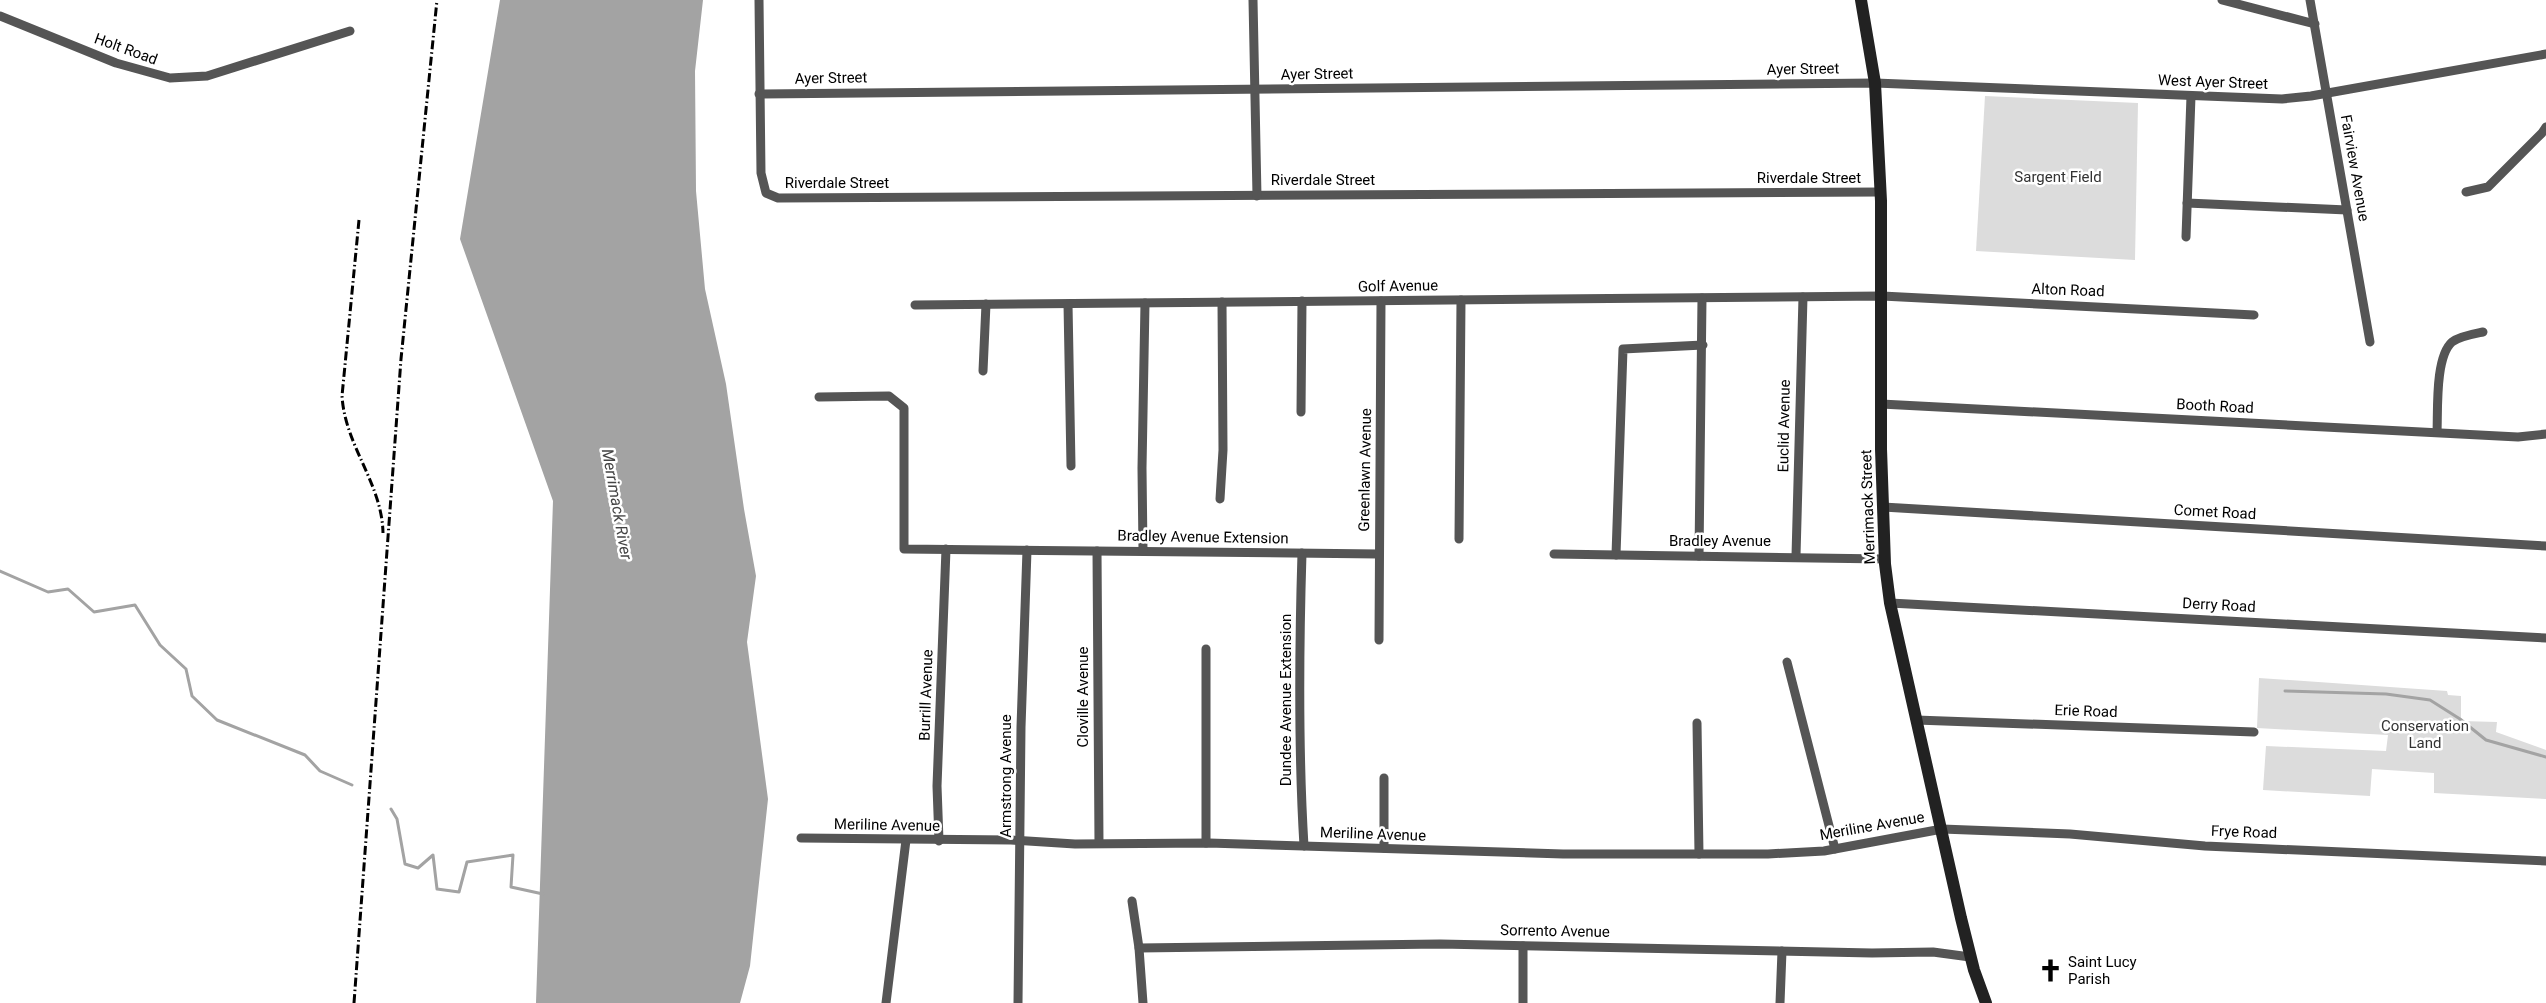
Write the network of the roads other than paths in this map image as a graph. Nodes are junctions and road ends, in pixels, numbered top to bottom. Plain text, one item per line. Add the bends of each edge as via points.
1 (759, 0) edge
2 (1253, 0) edge
3 (1861, 0) edge
4 (2222, 0) edge
5 (2310, 0) edge
6 (0, 16) edge
7 (2315, 24) junction
8 (350, 31) dead end
9 (2545, 57) edge
10 (1875, 83) junction
11 (1255, 89) junction
12 (2327, 93) junction
13 (759, 94) junction
14 (2190, 96) junction
15 (2546, 127) edge
16 (1881, 192) junction
17 (2466, 192) dead end
18 (1257, 196) junction
19 (2187, 203) junction
20 (2347, 210) junction
21 (2186, 237) dead end
22 (1881, 296) junction
23 (1803, 297) junction
24 (1702, 298) junction
25 (1461, 300) junction
26 (1382, 301) junction
27 (1222, 302) junction
28 (1302, 302) junction
29 (1068, 303) junction
30 (1145, 303) junction
31 (986, 304) junction
32 (915, 305) dead end
33 (2254, 315) dead end
34 (2483, 332) dead end
35 (2370, 342) dead end
36 (1703, 345) junction
37 (983, 370) dead end
38 (819, 397) dead end
39 (1881, 404) junction
40 (1301, 412) dead end
41 (2437, 432) junction
42 (2546, 434) edge
43 (1071, 466) dead end
44 (1221, 499) dead end
45 (1883, 507) junction
46 (1460, 539) dead end
47 (2546, 546) edge
48 (946, 549) junction
49 (1027, 550) junction
50 (1097, 551) junction
51 (1143, 551) junction
52 (1302, 553) junction
53 (1379, 554) junction
54 (1554, 554) dead end
55 (1616, 555) junction
56 (1699, 556) junction
57 (1796, 556) junction
58 (1885, 559) junction
59 (1890, 603) junction
60 (2546, 638) edge
61 (1379, 640) dead end
62 (1206, 649) dead end
63 (1787, 662) dead end
64 (1916, 720) junction
65 (1697, 723) dead end
66 (2254, 732) dead end
67 (1384, 778) dead end
68 (1942, 829) junction
69 (801, 838) dead end
70 (906, 840) junction
71 (939, 841) junction
72 (1021, 841) junction
73 (1098, 843) junction
74 (1206, 843) junction
75 (1304, 846) junction
76 (1384, 848) junction
77 (1834, 849) junction
78 (1699, 854) junction
79 (2546, 861) edge
80 (1132, 901) dead end
81 (1522, 946) junction
82 (1139, 948) junction
83 (1782, 951) junction
84 (1970, 957) junction
85 (886, 1003) edge
86 (1018, 1003) edge
87 (1143, 1003) edge
88 (1523, 1003) edge
89 (1780, 1003) edge
90 (1986, 1003) edge

1 - 13 street
2 - 11 street
3 - 10 main road, Merrimack Street
4 - 7 street
5 - 7 street, Fairview Avenue
6 - 8 street, Holt Road via 116,63 170,78 207,76
7 - 12 street, Fairview Avenue
9 - 12 street, West Ayer Street
10 - 11 street, Ayer Street
10 - 14 street, West Ayer Street
10 - 16 main road, Merrimack Street
11 - 13 street, Ayer Street
11 - 18 street
12 - 14 street, West Ayer Street via 2282,99
12 - 20 street, Fairview Avenue
13 - 18 street, Riverdale Street via 761,173 766,193 778,198
14 - 19 street
15 - 17 street via 2488,187
16 - 18 street, Riverdale Street
16 - 22 main road, Merrimack Street
19 - 20 street
19 - 21 street
20 - 35 street, Fairview Avenue
22 - 23 street, Golf Avenue
22 - 33 street, Alton Road
22 - 39 main road, Merrimack Street
23 - 24 street, Golf Avenue
23 - 57 street, Euclid Avenue
24 - 25 street, Golf Avenue
24 - 36 street
25 - 26 street, Golf Avenue
25 - 46 street
26 - 28 street, Golf Avenue
26 - 53 street, Greenlawn Avenue
27 - 28 street, Golf Avenue
27 - 30 street, Golf Avenue
27 - 44 street
28 - 40 street
29 - 30 street, Golf Avenue
29 - 31 street, Golf Avenue
29 - 43 street
30 - 51 street
31 - 32 street, Golf Avenue
31 - 37 street
34 - 41 street via 2456,339 2443,357
36 - 55 street via 1623,349
36 - 56 street
38 - 48 street via 889,396 899,402 905,415 904,549
39 - 41 street, Booth Road
39 - 45 main road, Merrimack Street
41 - 42 street, Booth Road via 2530,437
45 - 47 street, Comet Road
45 - 58 main road, Merrimack Street
48 - 49 street
48 - 71 street, Burrill Avenue via 937,786
49 - 50 street, Bradley Avenue Extension
49 - 72 street, Armstrong Avenue
50 - 51 street, Bradley Avenue Extension
50 - 73 street, Cloville Avenue
51 - 52 street, Bradley Avenue Extension
52 - 53 street, Bradley Avenue Extension
52 - 75 street, Dundee Avenue Extension via 1299,768
53 - 61 street, Greenlawn Avenue
54 - 55 street, Bradley Avenue
55 - 56 street, Bradley Avenue
56 - 57 street, Bradley Avenue
57 - 58 street, Bradley Avenue
58 - 59 main road, Merrimack Street
59 - 60 street, Derry Road
59 - 64 main road, Merrimack Street
62 - 74 street
63 - 77 street
64 - 66 street, Erie Road
64 - 68 main road, Merrimack Street
65 - 78 street
67 - 76 street
68 - 77 street, Meriline Avenue
68 - 79 street, Frye Road via 2070,834 2205,846
68 - 84 main road, Merrimack Street
69 - 70 street, Meriline Avenue
70 - 71 street, Meriline Avenue
70 - 85 street
71 - 72 street, Meriline Avenue
72 - 73 street, Meriline Avenue
72 - 86 street, Armstrong Avenue
73 - 74 street, Meriline Avenue
74 - 75 street, Meriline Avenue
75 - 76 street, Meriline Avenue
76 - 78 street, Meriline Avenue
77 - 78 street, Meriline Avenue
80 - 82 street
81 - 82 street, Sorrento Avenue
81 - 83 street, Sorrento Avenue
81 - 88 street
82 - 87 street
83 - 84 street, Sorrento Avenue via 1933,952
83 - 89 street
84 - 90 main road, Merrimack Street

